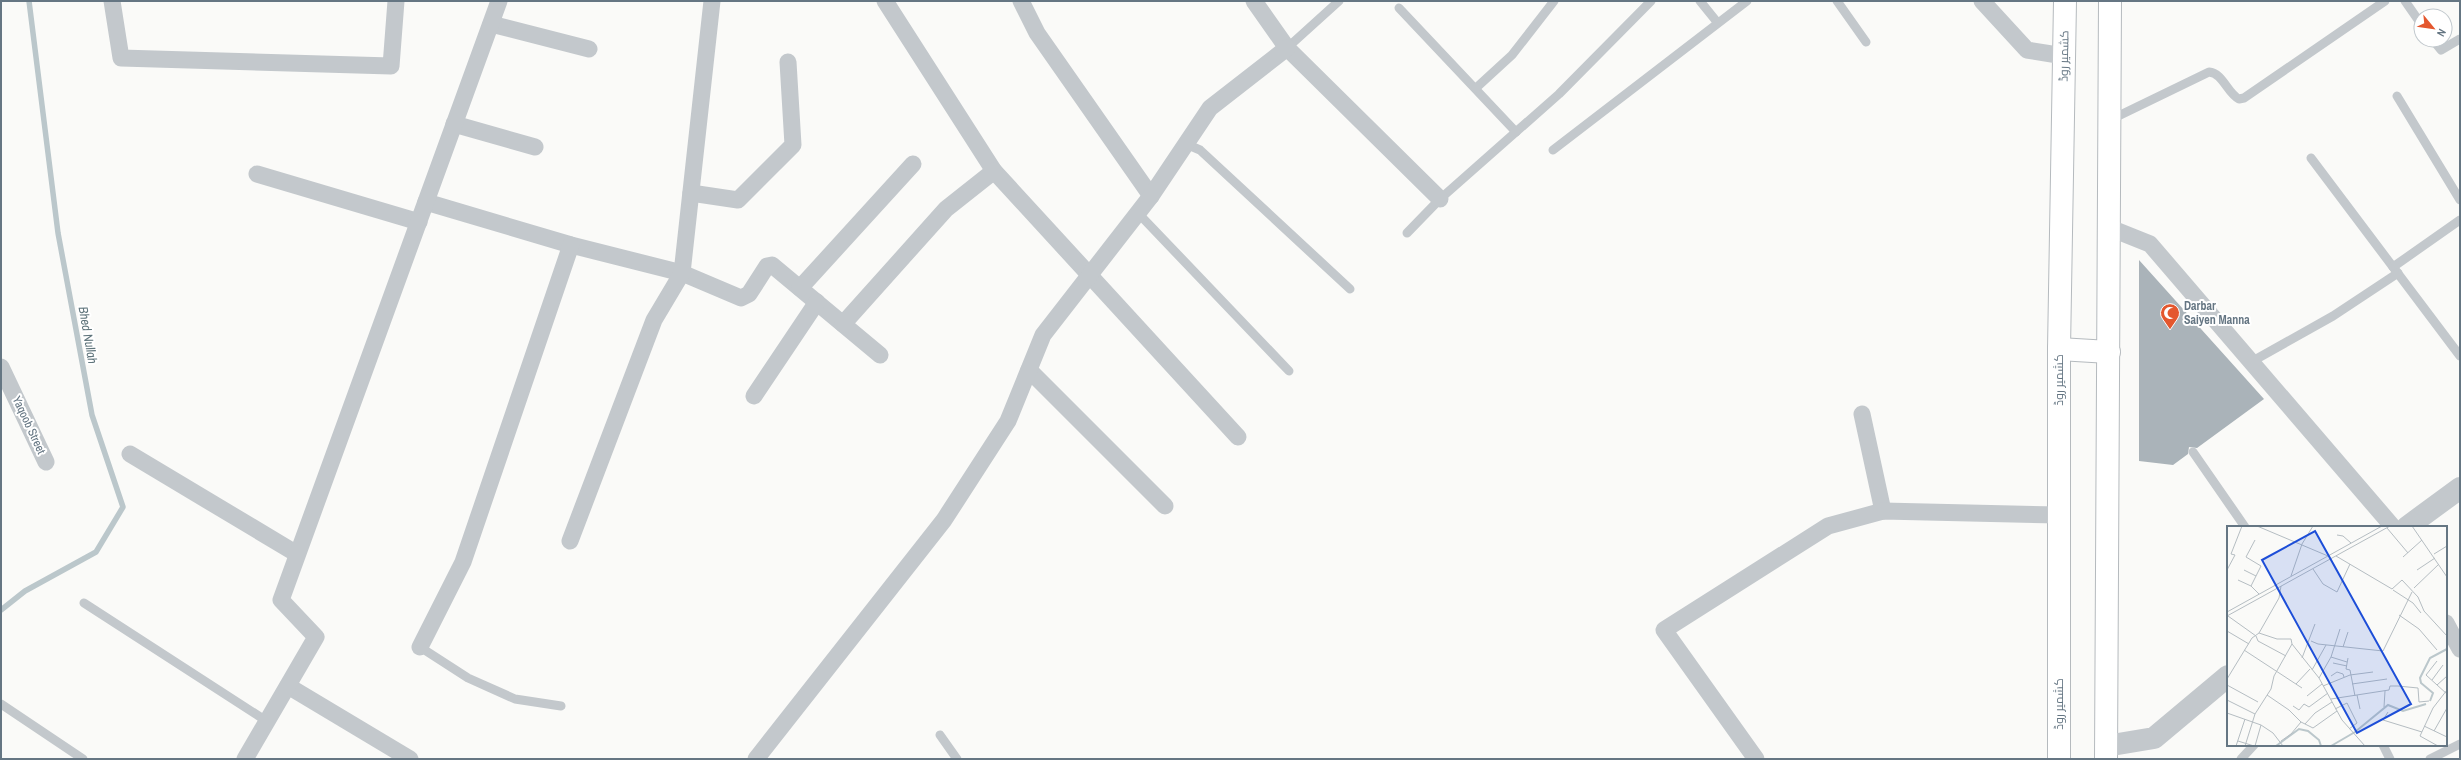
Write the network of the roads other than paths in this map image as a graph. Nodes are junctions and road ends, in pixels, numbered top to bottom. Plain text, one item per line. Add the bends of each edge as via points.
1 (112, 1) edge
2 (396, 1) edge
3 (499, 1) edge
4 (712, 1) edge
5 (885, 1) edge
6 (1021, 1) edge
7 (1254, 1) edge
8 (1340, 1) edge
9 (1554, 1) edge
10 (1651, 1) edge
11 (1700, 1) edge
12 (1747, 1) edge
13 (1837, 1) edge
14 (1982, 1) edge
15 (2065, 1) edge
16 (2110, 1) edge
17 (2385, 1) edge
18 (2405, 1) edge
19 (1399, 8) dead end
20 (2413, 12) edge
21 (1717, 22) junction
22 (491, 24) junction
23 (1866, 42) dead end
24 (1287, 48) junction
25 (589, 49) dead end
26 (2064, 56) junction
27 (788, 62) dead end
28 (1476, 88) junction
29 (2398, 96) dead end
30 (2110, 120) junction
31 (454, 124) junction
32 (1516, 132) junction
33 (1186, 144) junction
34 (535, 147) dead end
35 (1553, 150) dead end
36 (2311, 158) dead end
37 (913, 164) dead end
38 (994, 171) junction
39 (257, 174) dead end
40 (691, 193) junction
41 (1151, 196) junction
42 (1440, 199) junction
43 (2460, 200) edge
44 (426, 202) junction
45 (1138, 213) junction
46 (2460, 220) edge
47 (419, 222) junction
48 (2110, 228) junction
49 (1408, 233) dead end
50 (571, 245) junction
51 (2395, 270) junction
52 (682, 273) junction
53 (1090, 275) junction
54 (800, 288) junction
55 (1350, 289) dead end
56 (817, 302) junction
57 (843, 324) junction
58 (2059, 349) junction
59 (2109, 352) junction
60 (880, 355) dead end
61 (2460, 356) edge
62 (2251, 362) junction
63 (1, 367) edge
64 (1029, 370) junction
65 (1289, 371) dead end
66 (754, 396) dead end
67 (1862, 414) dead end
68 (1238, 437) dead end
69 (2192, 452) dead end
70 (130, 454) dead end
71 (46, 462) dead end
72 (2460, 488) edge
73 (1165, 506) dead end
74 (1883, 511) junction
75 (2059, 515) junction
76 (2244, 526) edge
77 (2392, 526) edge
78 (2408, 526) edge
79 (570, 542) dead end
80 (297, 554) junction
81 (84, 603) dead end
82 (2447, 624) edge
83 (420, 647) joint
84 (2460, 649) edge
85 (2227, 677) edge
86 (288, 686) junction
87 (1, 704) edge
88 (561, 706) dead end
89 (268, 722) junction
90 (940, 735) dead end
91 (2460, 744) edge
92 (2253, 746) edge
93 (2384, 746) edge
94 (2106, 752) edge
95 (82, 759) edge
96 (245, 759) edge
97 (410, 759) edge
98 (756, 759) edge
99 (957, 759) edge
100 (1756, 759) edge
101 (2059, 759) edge
102 (2241, 759) edge
103 (2390, 759) edge
104 (2430, 759) edge

1 - 2 street via 121,58 391,66
3 - 22 street
4 - 40 street
5 - 38 street
6 - 41 street via 1037,33
7 - 24 street
8 - 24 lane
9 - 28 lane via 1512,55
10 - 32 lane via 1559,94
11 - 21 lane
12 - 21 lane
13 - 23 lane
14 - 26 street via 2027,50
15 - 26 main road, کشمیر روڈ
16 - 30 main road
17 - 30 lane via 2244,98 2234,96 2218,76 2209,72
18 - 20 lane
19 - 28 lane
21 - 35 lane
22 - 25 street
22 - 31 street
24 - 33 street via 1210,108
24 - 42 street
26 - 58 main road, کشمیر روڈ
27 - 40 street via 793,145 738,200
28 - 32 lane
29 - 43 lane
30 - 48 main road
31 - 34 street
31 - 44 street
32 - 42 lane
33 - 41 street
33 - 55 lane via 1200,150
36 - 51 lane
37 - 54 street
38 - 53 street
38 - 57 street via 946,209
39 - 47 street
40 - 52 street
41 - 45 street
42 - 49 lane
44 - 47 street
44 - 50 street
45 - 53 street
45 - 65 lane
46 - 51 lane
47 - 80 street
48 - 59 main road
48 - 62 street via 2150,244
50 - 52 street
50 - 83 street via 463,562
51 - 61 lane
51 - 62 lane via 2333,316
52 - 54 street via 740,298 749,294 767,266 772,265
52 - 79 street via 654,320
53 - 64 street via 1043,335
53 - 68 street
54 - 56 street
56 - 57 street
56 - 66 street
57 - 60 street
58 - 59 main road
58 - 75 main road, کشمیر روڈ
59 - 94 main road
62 - 77 street
63 - 71 street, Yaqoob Street
64 - 73 street
64 - 98 street via 1008,421 944,520
67 - 74 street
69 - 76 lane
70 - 80 street
72 - 78 street
74 - 75 street
74 - 100 street via 1828,526 1664,630
75 - 101 main road, کشمیر روڈ
80 - 86 street via 281,600 316,637
81 - 89 lane
82 - 84 street
83 - 88 lane via 468,678 515,699
85 - 94 street via 2154,738
86 - 89 street
86 - 97 street
87 - 95 lane
89 - 96 street
90 - 99 lane
91 - 104 lane
92 - 102 lane
93 - 103 lane

